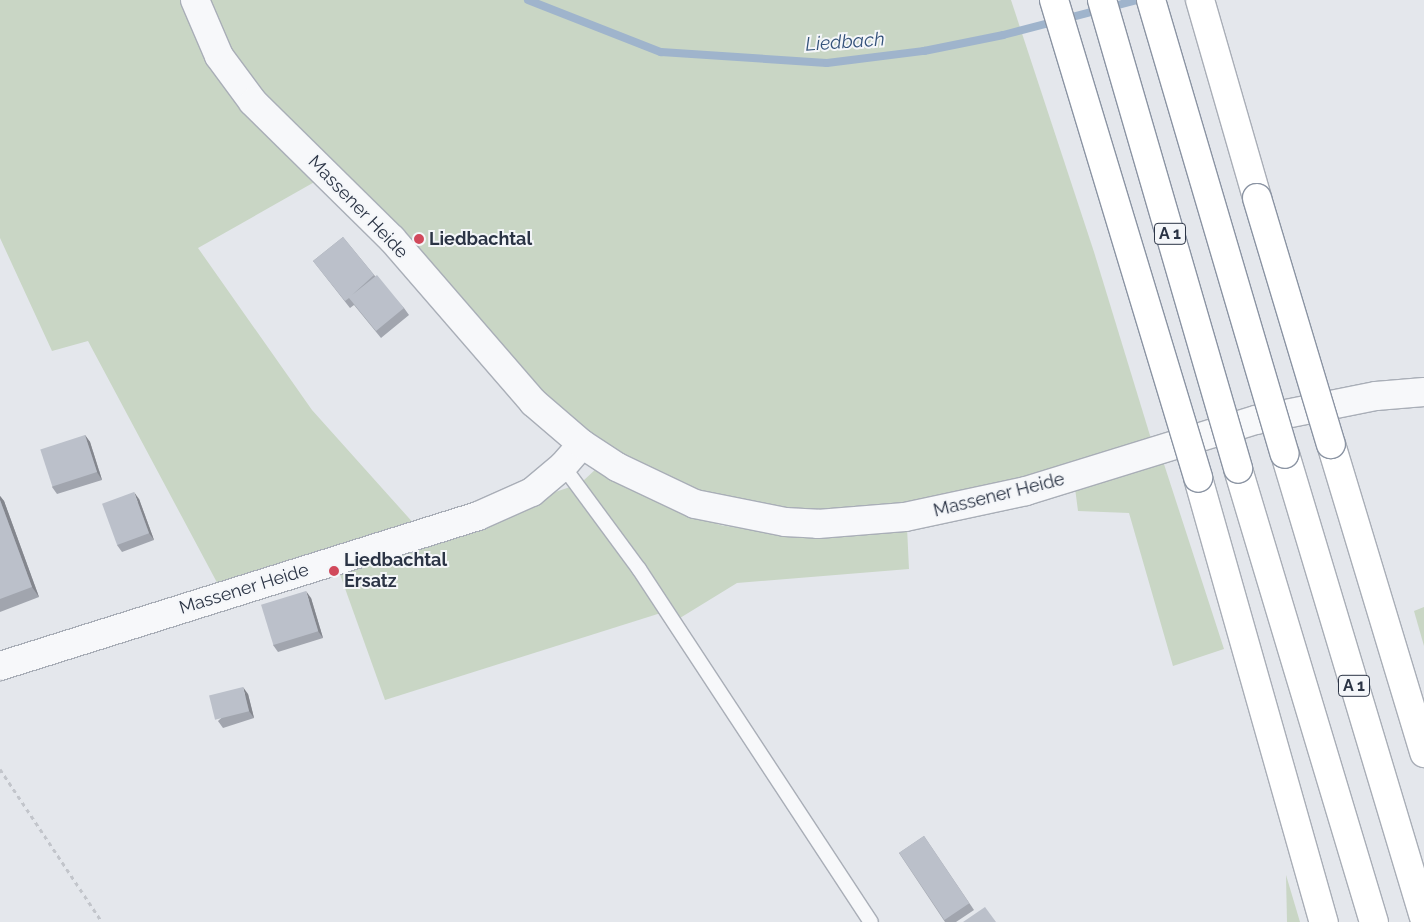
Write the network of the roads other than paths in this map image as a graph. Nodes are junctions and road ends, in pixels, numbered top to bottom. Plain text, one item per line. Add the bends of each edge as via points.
1 (195, 0) edge
2 (1054, 0) edge
3 (1102, 0) edge
4 (1151, 0) edge
5 (1200, 0) edge
6 (1424, 392) edge
7 (582, 444) junction
8 (563, 466) junction
9 (0, 666) edge
10 (1424, 753) edge
11 (1424, 917) edge
12 (871, 922) edge
13 (1324, 922) edge
14 (1374, 922) edge

1 - 7 street, Massener Heide via 219,56 253,102 392,239 533,402
2 - 13 highway, bridge via 1198,478
3 - 14 highway, A 1, bridge
4 - 11 highway, A 1, bridge
5 - 10 highway, bridge
6 - 7 street, Massener Heide via 1376,396 1256,420 966,506 905,517 818,524 762,520 695,504 641,481
7 - 8 street, Massener Heide
8 - 9 street, Massener Heide via 532,492 478,516
8 - 12 lane via 639,569

